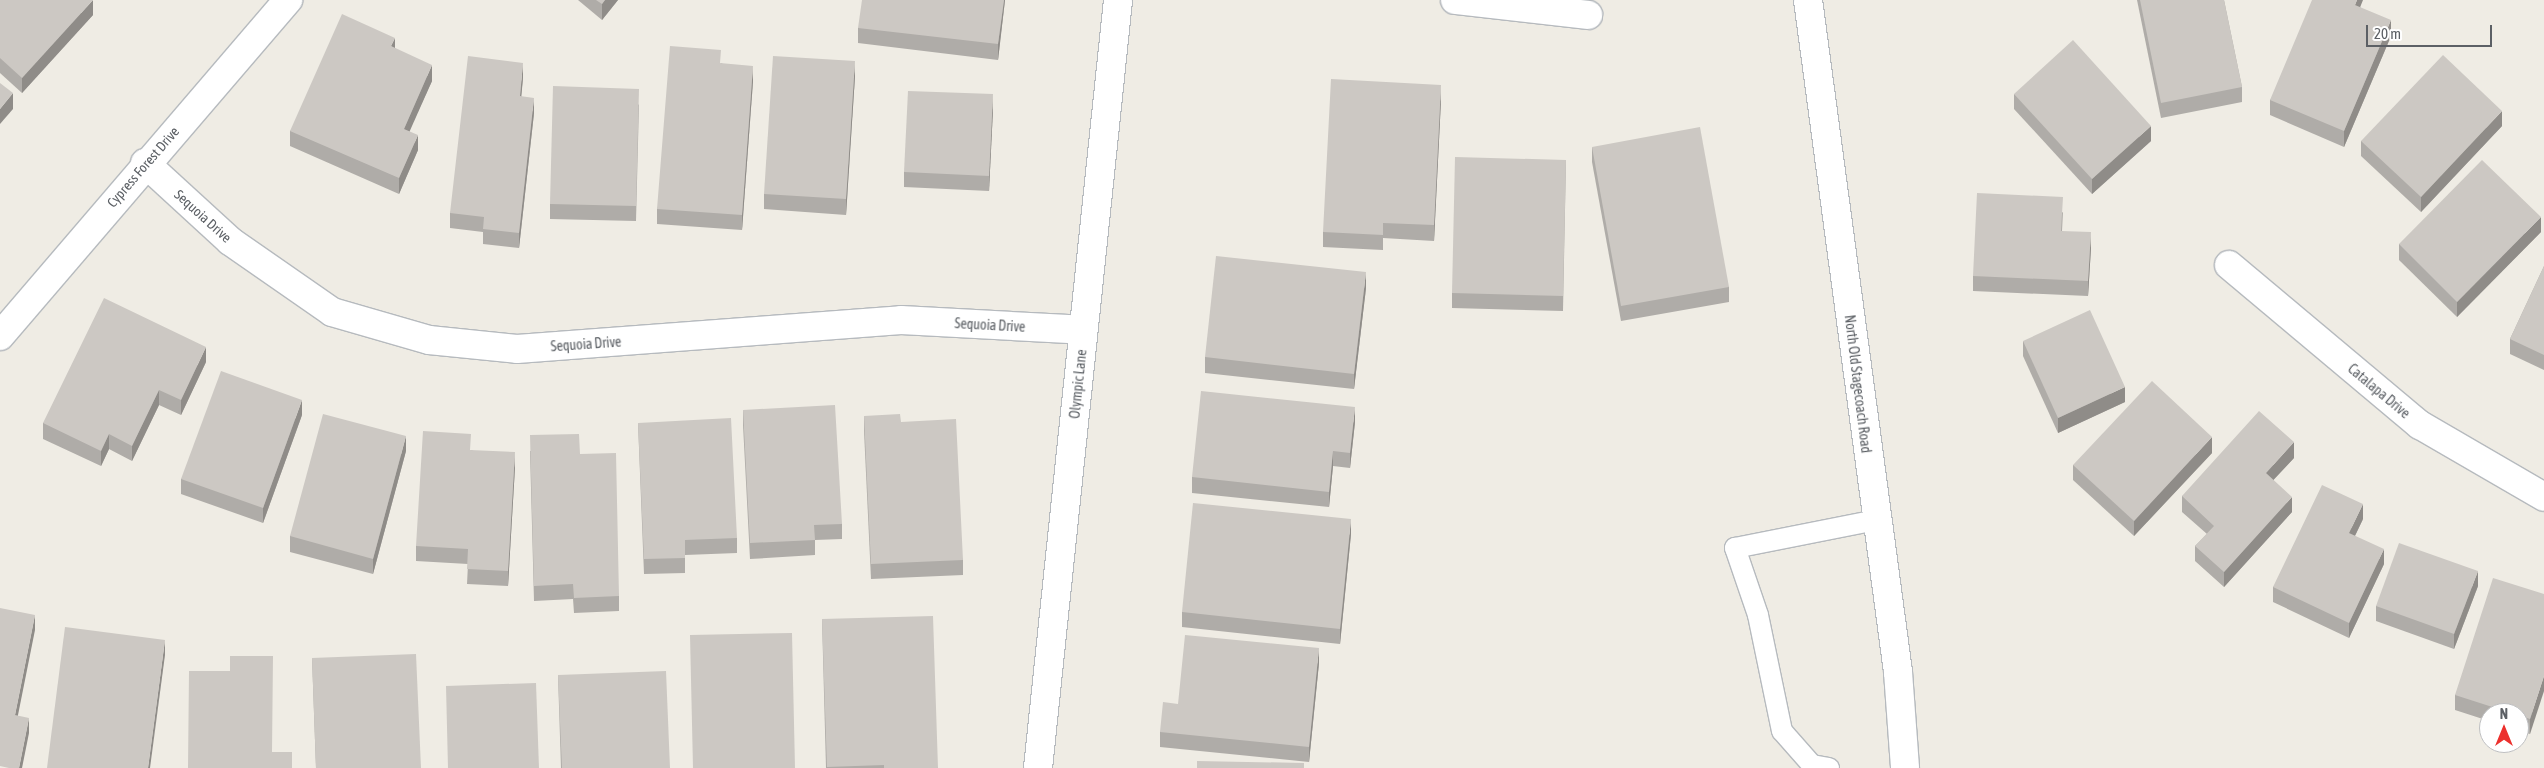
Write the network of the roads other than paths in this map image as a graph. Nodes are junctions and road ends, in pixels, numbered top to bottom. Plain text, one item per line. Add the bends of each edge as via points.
1 (288, 0) edge
2 (1118, 0) edge
3 (1455, 0) edge
4 (1808, 0) edge
5 (1588, 15) dead end
6 (145, 163) junction
7 (2229, 265) dead end
8 (1083, 330) junction
9 (0, 336) edge
10 (2544, 498) edge
11 (1876, 520) junction
12 (1038, 768) edge
13 (1829, 768) edge
14 (1905, 768) edge

1 - 6 street, Cypress Forest Drive
2 - 8 street, Olympic Lane
3 - 5 street
4 - 11 street, North Old Stagecoach Road
6 - 8 street, Sequoia Drive via 230,241 332,312 429,340 517,349 901,320
6 - 9 street, Cypress Forest Drive
7 - 10 street, Catalapa Drive via 2420,425
8 - 12 street, Olympic Lane
11 - 13 lane via 1735,548 1758,615 1782,731 1812,765
11 - 14 street, North Old Stagecoach Road via 1898,672

